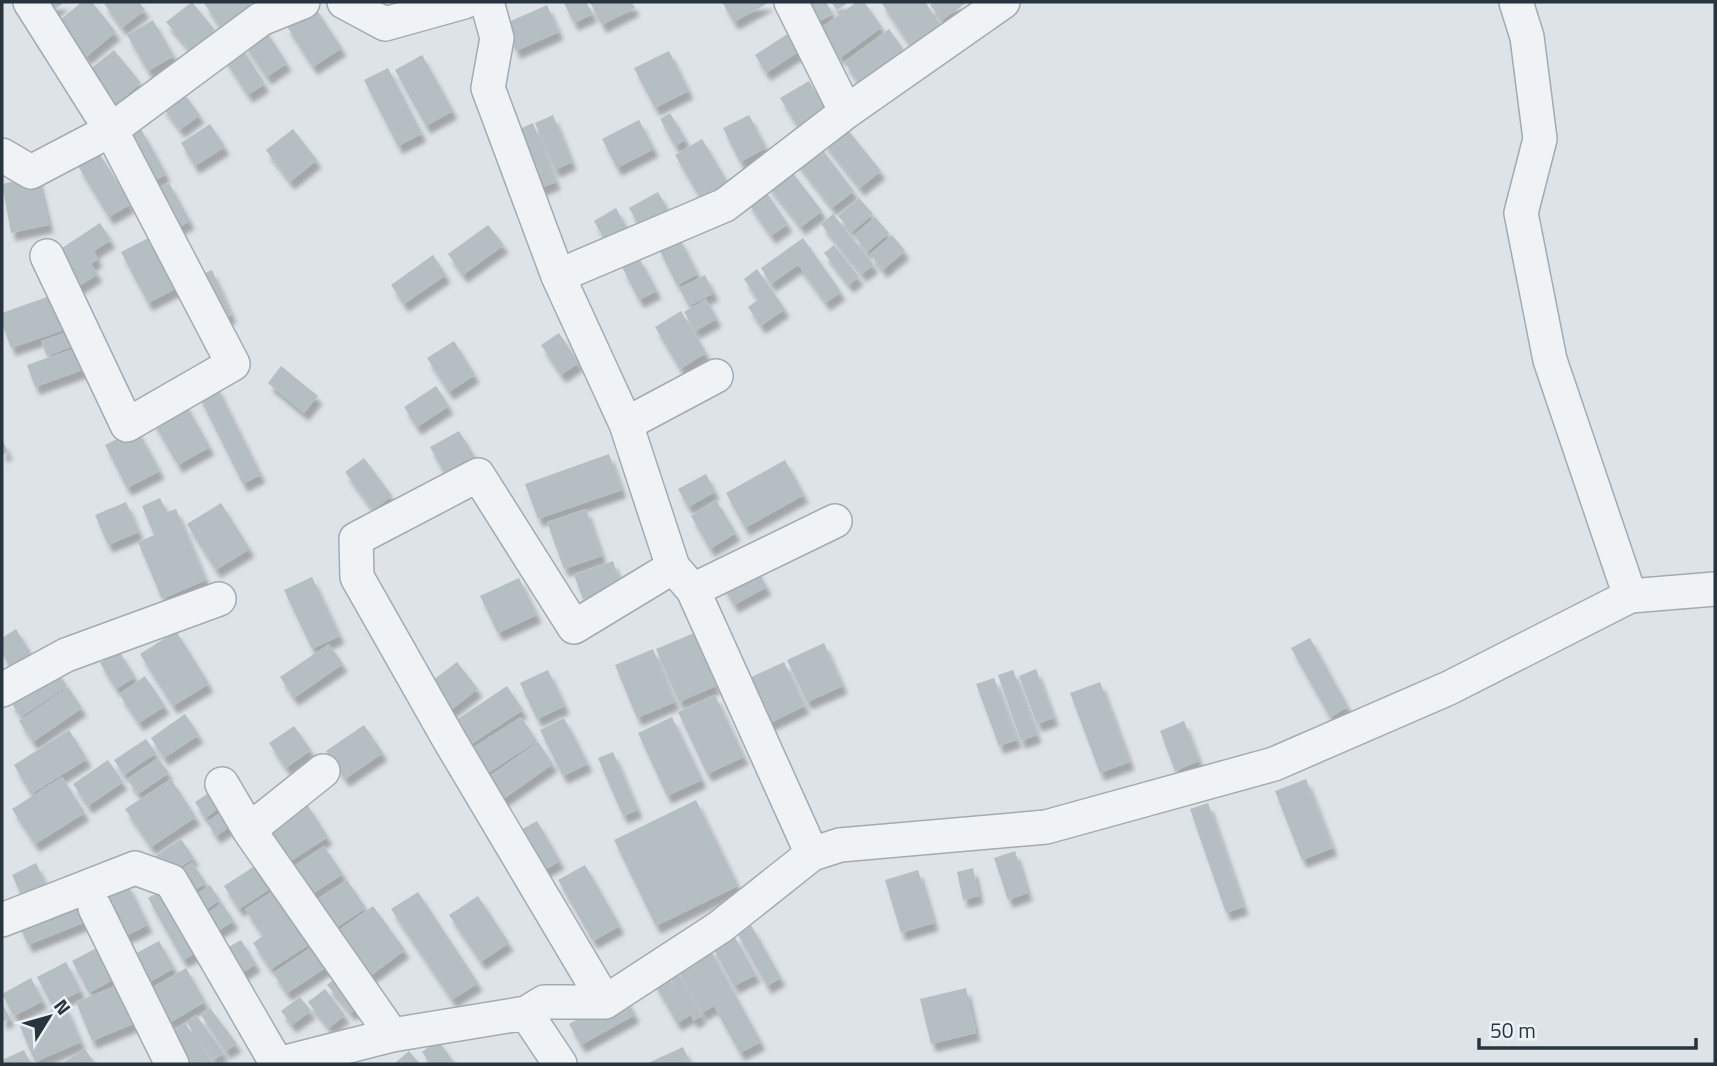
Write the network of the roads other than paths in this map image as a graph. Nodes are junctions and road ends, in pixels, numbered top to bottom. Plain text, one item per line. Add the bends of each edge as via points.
1 (30, 2) edge
2 (303, 2) edge
3 (344, 2) edge
4 (464, 2) edge
5 (487, 2) edge
6 (791, 2) edge
7 (1003, 2) edge
8 (1516, 2) edge
9 (846, 112) junction
10 (111, 130) junction
11 (2, 155) edge
12 (47, 256) dead end
13 (558, 276) junction
14 (716, 376) dead end
15 (626, 424) junction
16 (835, 521) dead end
17 (683, 579) junction
18 (1715, 589) edge
19 (1630, 596) junction
20 (219, 599) dead end
21 (2, 690) edge
22 (323, 771) dead end
23 (222, 784) dead end
24 (249, 830) junction
25 (812, 854) junction
26 (95, 908) dead end
27 (2, 920) edge
28 (605, 1002) junction
29 (526, 1013) junction
30 (393, 1035) junction
31 (172, 1064) edge
32 (278, 1064) edge
33 (560, 1064) edge

1 - 10 street
2 - 10 street via 261,19
3 - 4 street via 385,24
5 - 13 street via 497,38 488,88
6 - 9 street
7 - 9 street
8 - 19 street via 1527,37 1540,139 1521,213 1550,360
9 - 13 street via 725,205
10 - 11 street via 32,172
10 - 12 street via 233,364 127,425
13 - 15 street
14 - 15 street
15 - 17 street
16 - 17 street
17 - 25 street
17 - 28 street via 574,626 478,475 356,539 357,578
18 - 19 street
19 - 25 street via 1449,688 1274,764 1046,827 840,845
20 - 21 street via 66,655
22 - 24 street
23 - 24 street
24 - 30 street
25 - 28 street via 720,927
26 - 31 street
27 - 32 street via 135,868 171,881
28 - 29 street via 544,1002
29 - 30 street
29 - 33 street
30 - 32 street

